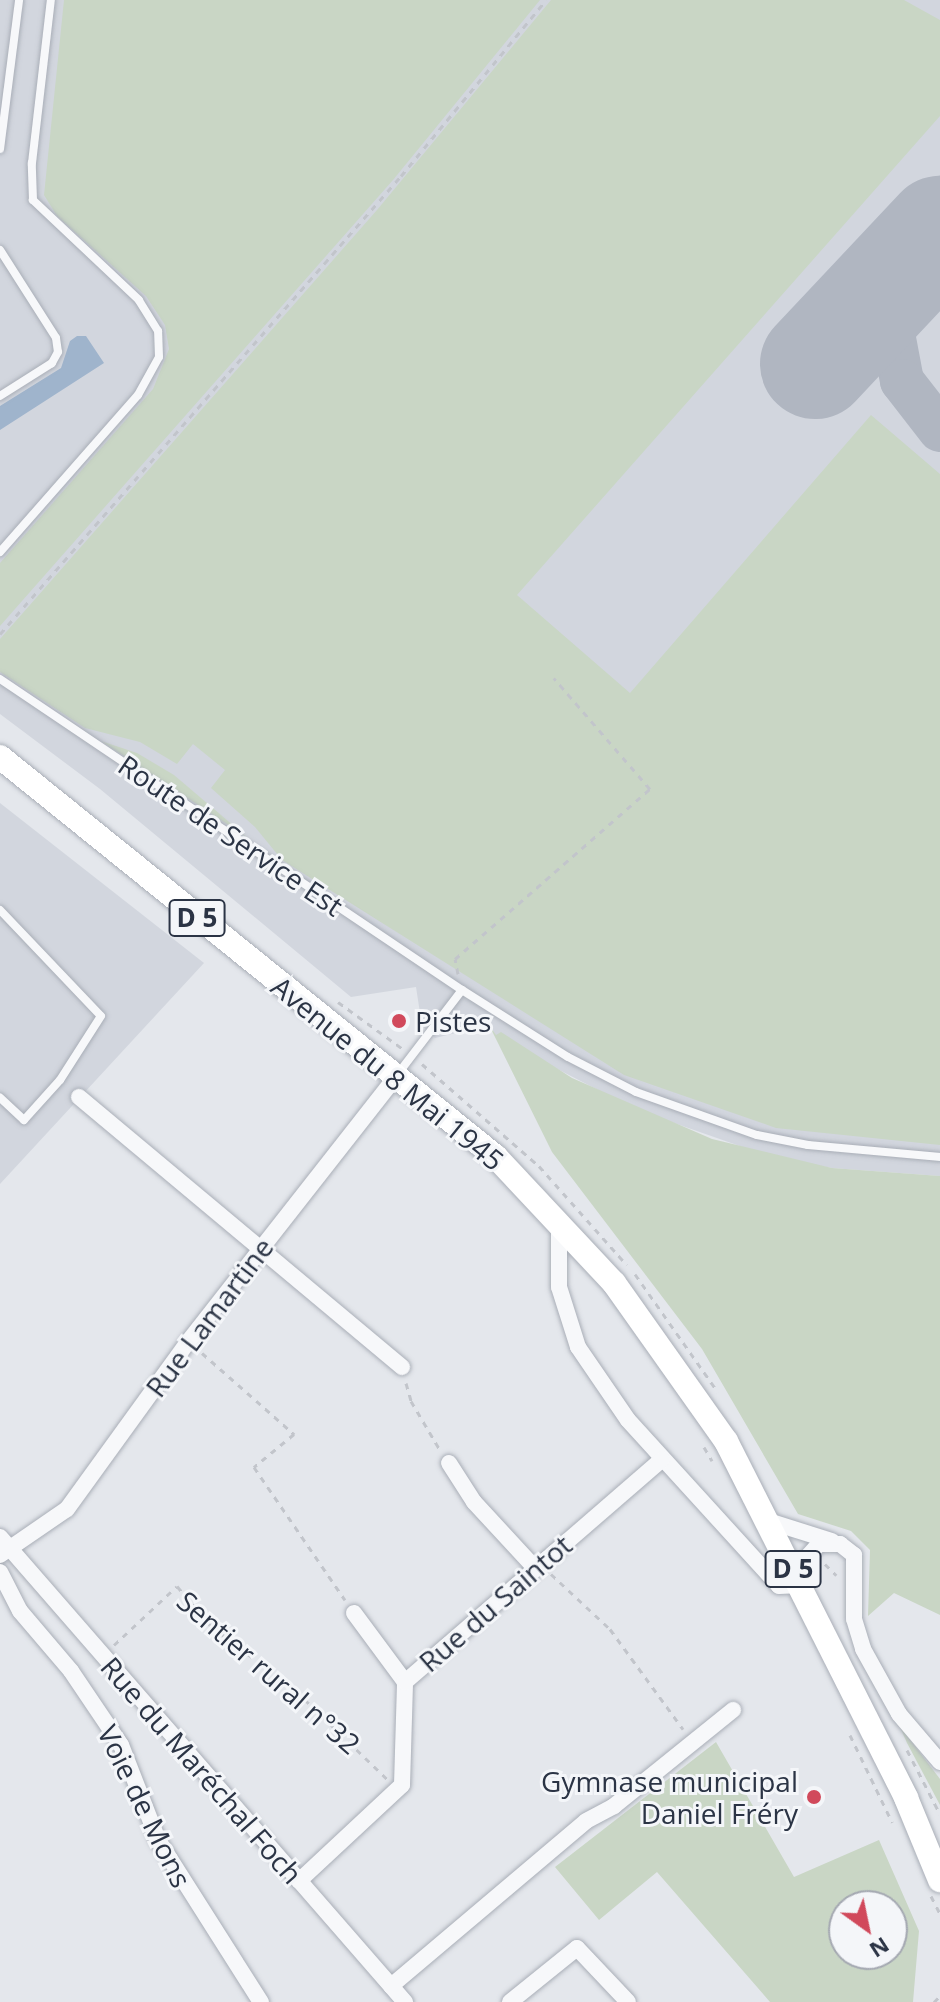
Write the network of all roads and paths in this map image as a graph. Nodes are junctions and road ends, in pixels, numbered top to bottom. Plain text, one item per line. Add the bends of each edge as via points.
1 (19, 0) edge
2 (51, 0) edge
3 (546, 0) edge
4 (0, 52) edge
5 (12, 54) junction
6 (4, 81) edge
7 (0, 149) edge
8 (0, 250) edge
9 (0, 396) edge
10 (0, 552) edge
11 (0, 634) edge
12 (554, 678) dead end
13 (0, 679) edge
14 (0, 757) edge
15 (0, 910) edge
16 (462, 990) junction
17 (404, 1065) junction
18 (60, 1080) junction
19 (447, 1083) dead end
20 (79, 1097) joint
21 (0, 1098) edge
22 (940, 1157) edge
23 (559, 1224) junction
24 (261, 1247) junction
25 (188, 1342) junction
26 (402, 1367) joint
27 (662, 1459) junction
28 (449, 1463) joint
29 (768, 1521) junction
30 (0, 1537) edge
31 (832, 1541) junction
32 (6, 1553) edge
33 (537, 1565) junction
34 (0, 1572) edge
35 (800, 1585) junction
36 (354, 1613) joint
37 (103, 1655) junction
38 (405, 1682) junction
39 (733, 1710) dead end
40 (693, 1743) junction
41 (940, 1762) edge
42 (402, 1785) junction
43 (919, 1825) junction
44 (940, 1847) edge
45 (940, 1880) edge
46 (299, 1881) junction
47 (391, 1986) junction
48 (940, 1996) edge
49 (261, 2002) edge
50 (405, 2002) edge
51 (510, 2002) edge
52 (628, 2002) edge
53 (934, 2002) edge

1 - 5 lane
2 - 10 lane via 32,163 33,200 139,300 158,331 159,357 138,395
3 - 11 path via 401,176
4 - 5 lane
5 - 6 lane
6 - 7 lane
8 - 9 lane via 56,338 58,352 52,363
12 - 16 path via 650,789 455,959
13 - 16 lane, Route de Service Est
14 - 17 main road, Avenue du 8 Mai 1945 / D 5
15 - 18 lane via 101,1016
16 - 17 lane
16 - 22 lane, Route de Service Est via 568,1057 712,1122 808,1145
17 - 19 path, Avenue du 8 Mai 1945
17 - 23 main road, Avenue du 8 Mai 1945 / D 5
17 - 24 street, Rue Lamartine
18 - 20 lane
18 - 21 lane via 24,1120
20 - 24 street via 203,1206
23 - 27 street via 559,1287 578,1347
23 - 29 main road, Avenue du 8 Mai 1945 / D 5 via 614,1283 684,1379 726,1441
24 - 25 street, Rue Lamartine
24 - 26 street
25 - 32 street, Rue Lamartine via 67,1509
25 - 36 path via 263,1401 294,1434 254,1467
26 - 28 path via 411,1401
27 - 33 street, Rue du Saintot
27 - 35 street via 779,1586
28 - 33 street via 474,1502
29 - 31 street
29 - 35 main road, Avenue du 8 Mai 1945 / D 5
30 - 32 street, Rue du Maréchal Foch
31 - 35 street via 811,1552
31 - 41 street via 849,1549 857,1564 854,1619 863,1649 899,1714
32 - 37 street, Rue du Maréchal Foch
33 - 38 street, Rue du Saintot
33 - 40 path via 610,1629
34 - 49 street, Voie de Mons via 20,1611 71,1671 121,1745 158,1840
35 - 43 main road, Avenue du 8 Mai 1945 / D 5
36 - 38 street
37 - 42 path, Sentier rural n°32 via 177,1586 210,1625 296,1691 388,1779
37 - 46 street, Rue du Maréchal Foch
38 - 42 street, Rue du Saintot
39 - 40 street
40 - 47 street via 614,1806 586,1821
42 - 46 street
43 - 44 main road, Avenue du 8 Mai 1945 / D 5
43 - 45 main road, Avenue du 8 Mai 1945 / D 5
46 - 47 street, Rue du Maréchal Foch
47 - 50 street, Rue du Maréchal Foch
48 - 53 path
51 - 52 street via 577,1948

